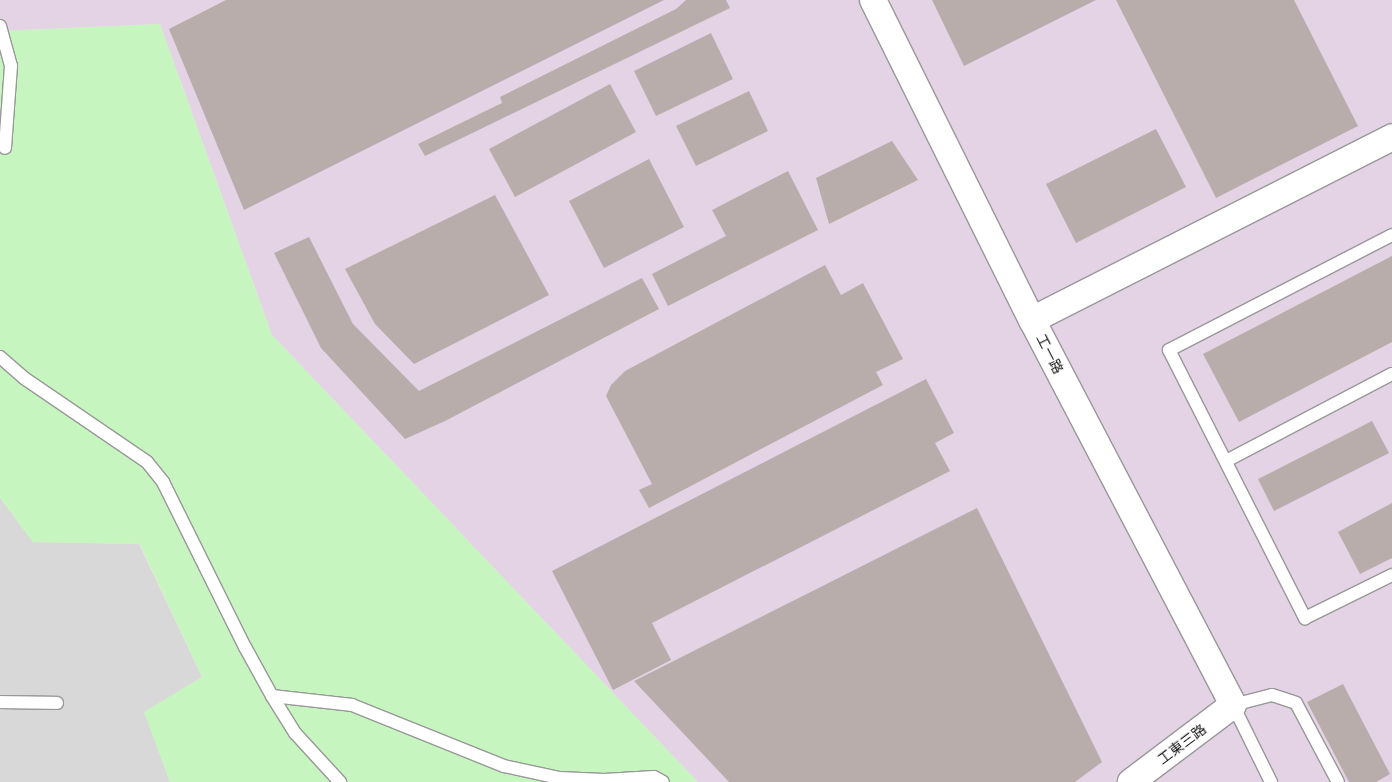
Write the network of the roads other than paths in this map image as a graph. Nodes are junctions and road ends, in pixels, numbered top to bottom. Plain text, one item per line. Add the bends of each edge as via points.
1 (873, 0) edge
2 (0, 26) edge
3 (1392, 137) edge
4 (5, 148) dead end
5 (1392, 235) edge
6 (1032, 320) junction
7 (0, 358) edge
8 (1392, 374) edge
9 (1226, 461) junction
10 (1392, 575) edge
11 (272, 696) junction
12 (0, 702) edge
13 (57, 703) dead end
14 (1233, 705) junction
15 (340, 782) edge
16 (663, 782) edge
17 (1131, 782) edge
18 (1271, 782) edge
19 (1338, 782) edge

1 - 6 street, 工一路
2 - 4 lane via 11,66
3 - 6 street
5 - 9 lane via 1169,350
6 - 14 street, 工一路
7 - 11 lane via 147,462 163,482
8 - 9 lane
9 - 10 lane via 1306,618
11 - 15 lane via 295,733
11 - 16 lane via 352,705 504,766 559,778 654,777
12 - 13 lane
14 - 17 street, 工東三路
14 - 18 lane
14 - 19 lane via 1272,695 1296,703

